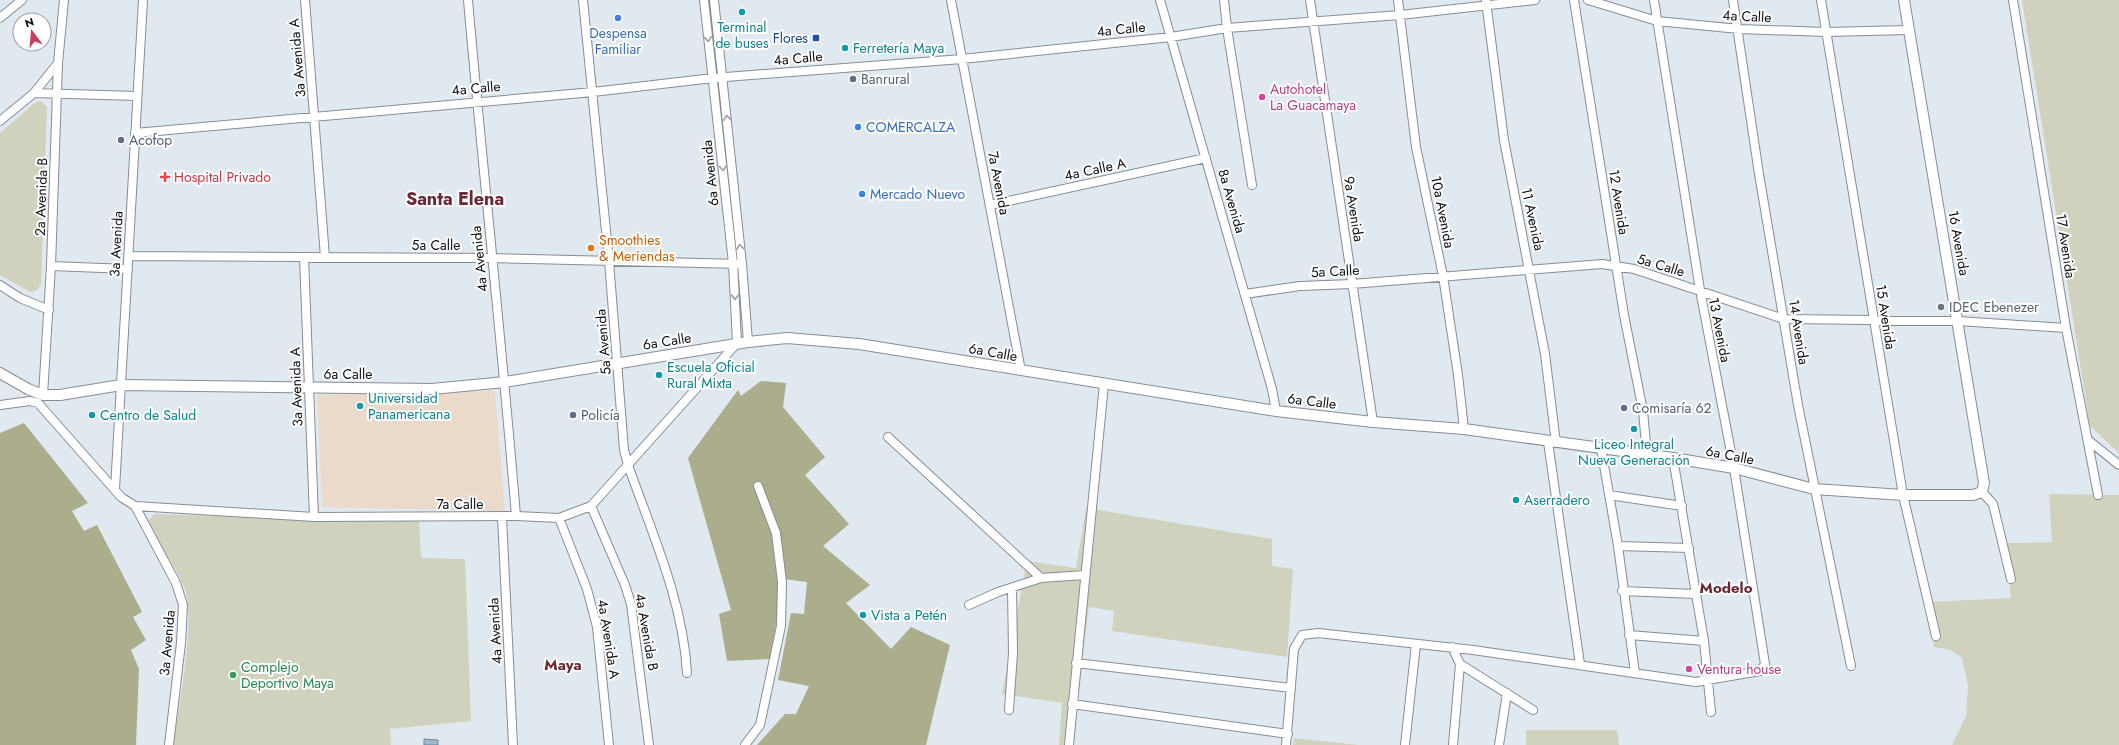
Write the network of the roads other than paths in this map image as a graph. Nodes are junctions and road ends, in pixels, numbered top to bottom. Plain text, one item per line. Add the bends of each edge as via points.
1 (22, 0) edge
2 (64, 0) edge
3 (143, 0) edge
4 (305, 0) edge
5 (468, 0) edge
6 (583, 0) edge
7 (704, 0) edge
8 (714, 0) edge
9 (951, 0) edge
10 (1160, 0) edge
11 (1224, 0) edge
12 (1310, 0) edge
13 (1398, 0) edge
14 (1535, 0) edge
15 (1574, 0) edge
16 (1588, 0) edge
17 (1654, 0) edge
18 (1733, 0) edge
19 (1821, 0) edge
20 (1904, 0) edge
21 (2013, 0) edge
22 (1486, 3) edge
23 (1400, 15) junction
24 (0, 18) edge
25 (1313, 21) junction
26 (1657, 21) junction
27 (1227, 28) junction
28 (1739, 29) junction
29 (1909, 30) junction
30 (1826, 32) junction
31 (1171, 36) junction
32 (962, 59) junction
33 (58, 63) junction
34 (712, 78) junction
35 (722, 78) junction
36 (34, 92) junction
37 (593, 92) junction
38 (58, 94) junction
39 (137, 96) junction
40 (476, 101) junction
41 (315, 116) junction
42 (0, 121) edge
43 (135, 133) junction
44 (1206, 158) junction
45 (1252, 185) dead end
46 (990, 205) junction
47 (128, 256) junction
48 (304, 257) junction
49 (325, 257) junction
50 (491, 258) junction
51 (609, 261) junction
52 (733, 264) junction
53 (742, 264) junction
54 (52, 266) junction
55 (1616, 266) junction
56 (128, 269) junction
57 (1530, 271) junction
58 (1442, 276) junction
59 (1352, 284) junction
60 (0, 285) edge
61 (1700, 290) junction
62 (1245, 294) junction
63 (49, 310) junction
64 (1784, 319) junction
65 (1874, 320) junction
66 (1958, 321) junction
67 (2066, 328) junction
68 (748, 342) junction
69 (737, 344) junction
70 (618, 363) junction
71 (1021, 371) junction
72 (0, 373) edge
73 (505, 382) junction
74 (1104, 384) junction
75 (121, 385) junction
76 (309, 388) junction
77 (44, 395) junction
78 (0, 405) edge
79 (1276, 410) junction
80 (1373, 422) junction
81 (1464, 429) junction
82 (888, 437) dead end
83 (2088, 440) junction
84 (1552, 442) junction
85 (1601, 448) junction
86 (1647, 455) junction
87 (1673, 458) junction
88 (628, 465) junction
89 (2119, 465) edge
90 (1734, 468) junction
91 (758, 486) dead end
92 (114, 489) junction
93 (1814, 489) junction
94 (1982, 492) junction
95 (1609, 495) junction
96 (1903, 495) junction
97 (2098, 495) dead end
98 (135, 506) junction
99 (591, 506) junction
100 (1682, 506) junction
101 (516, 516) junction
102 (314, 517) junction
103 (502, 517) junction
104 (559, 518) junction
105 (1618, 546) junction
106 (1689, 548) junction
107 (1085, 575) junction
108 (1041, 578) junction
109 (2011, 579) dead end
110 (1012, 588) junction
111 (1622, 591) junction
112 (1696, 594) junction
113 (969, 605) dead end
114 (1629, 635) junction
115 (1936, 636) dead end
116 (1704, 641) junction
117 (1416, 644) junction
118 (1452, 647) junction
119 (1076, 663) junction
120 (1460, 664) junction
121 (1580, 664) junction
122 (1852, 666) dead end
123 (687, 673) dead end
124 (1635, 673) junction
125 (1708, 679) junction
126 (1291, 688) junction
127 (1507, 694) junction
128 (1072, 704) junction
129 (1009, 710) dead end
130 (1533, 710) dead end
131 (1711, 712) dead end
132 (1288, 734) junction
133 (169, 745) edge
134 (513, 745) edge
135 (609, 745) edge
136 (649, 745) edge
137 (745, 745) edge
138 (1069, 745) edge
139 (1286, 745) edge
140 (1405, 745) edge
141 (1453, 745) edge
142 (1499, 745) edge

1 - 24 street
2 - 33 street, 2a Avenida B
3 - 39 street, 3a Avenida
4 - 41 street, 3a Avenida A
5 - 40 street, 4a Avenida
6 - 37 street, 5a Avenida
7 -> 34 street, 6a Avenida
8 - 35 street, 6a Avenida
9 - 32 street, 7a Avenida
10 - 31 street, 8a Avenida
11 - 27 street
12 - 25 street, 9a Avenida
13 - 23 street, 10a Avenida
14 - 22 street, 4a Calle
15 - 55 street, 12 Avenida
16 - 26 street, 4a Calle
17 - 26 street, 13 Avenida
18 - 28 street, 14 Avenida
19 - 30 street, 15 Avenida
20 - 29 main road, 16 Avenida
21 - 67 street, 17 Avenida
22 - 23 street, 4a Calle
22 - 57 street, 11 Avenida via 1504,140
23 - 25 street, 4a Calle
23 - 58 street, 10a Avenida via 1416,147
25 - 27 street, 4a Calle
25 - 59 street, 9a Avenida
26 - 28 street, 4a Calle
26 - 61 street, 13 Avenida
27 - 31 street, 4a Calle
27 - 45 street
28 - 30 street, 4a Calle
28 - 64 street, 14 Avenida via 1759,174
29 - 30 street, 4a Calle
29 - 66 main road, 16 Avenida
30 - 65 street, 15 Avenida
31 - 32 street, 4a Calle
31 - 44 street, 8a Avenida
32 - 35 street, 4a Calle
32 - 46 street, 7a Avenida
33 - 36 street
33 - 38 street, 2a Avenida B
34 - 35 street, 4a Calle
34 - 37 street, 4a Calle
34 -> 52 street, 6a Avenida
53 -> 35 street, 6a Avenida
36 - 38 street
36 - 42 street
37 - 40 street, 4a Calle
37 - 51 street, 5a Avenida
38 - 39 street
38 - 54 street, 2a Avenida B
39 - 43 street, 3a Avenida
40 - 41 street, 4a Calle
40 - 50 street, 4a Avenida
41 - 43 street, 4a Calle
41 - 49 street, 3a Avenida A
43 - 47 street, 3a Avenida
44 - 46 street, 4a Calle A
44 - 62 street, 8a Avenida
46 - 71 street, 7a Avenida
47 - 48 street, 5a Calle
47 - 56 street, 3a Avenida
48 - 49 street, 5a Calle
48 - 76 street, 3a Avenida A
49 - 50 street, 5a Calle
50 - 51 street, 5a Calle
50 - 73 street, 4a Avenida
51 - 52 street, 5a Calle
51 - 70 street, 5a Avenida
52 - 53 street, 5a Calle
52 -> 69 street, 6a Avenida
53 - 68 street, 6a Avenida
54 - 56 street
54 - 63 street, 2a Avenida B
55 - 57 street, 5a Calle via 1602,264
55 - 61 street, 5a Calle
55 - 86 street, 12 Avenida via 1643,411
56 - 75 street, 3a Avenida
57 - 58 street, 5a Calle
57 - 84 street, 11 Avenida via 1545,354
58 - 59 street, 5a Calle
58 - 81 street, 10a Avenida
59 - 62 street, 5a Calle via 1300,286
59 - 80 street, 9a Avenida
60 - 63 street via 20,298
61 - 64 street, 5a Calle
61 - 90 street, 13 Avenida
62 - 79 street, 8a Avenida
63 - 77 street, 2a Avenida B
64 - 65 street, 5a Calle
64 - 93 street, 14 Avenida
65 - 66 street, 5a Calle
65 - 96 street, 15 Avenida
66 - 67 street, 5a Calle
66 - 94 main road, 16 Avenida via 1984,483
67 - 83 street, 17 Avenida
68 - 69 main road, 6a Calle
68 - 71 main road, 6a Calle via 787,338 859,344
69 - 70 main road, 6a Calle
69 - 88 street, 7a Calle
70 - 73 main road, 6a Calle
70 - 88 street, 5a Avenida via 624,450
71 - 74 main road, 6a Calle
72 - 77 main road, 6a Calle
73 - 76 main road, 6a Calle via 432,389
73 - 101 street, 4a Avenida
74 - 79 main road, 6a Calle
74 - 107 street
75 - 76 main road, 6a Calle
75 - 77 main road, 6a Calle via 60,395
75 - 92 street, 3a Avenida
76 - 102 street, 3a Avenida A
78 - 92 street via 30,401 38,403
79 - 80 main road, 6a Calle
80 - 81 main road, 6a Calle
81 - 84 main road, 6a Calle
82 - 108 street
83 - 89 street
83 - 97 street, 17 Avenida
84 - 85 main road, 6a Calle
84 - 121 street, 11 Avenida
85 - 86 main road, 6a Calle
85 - 95 street
86 - 87 main road, 6a Calle
87 - 90 main road, 6a Calle
87 - 100 street
88 - 99 street, 7a Calle
88 - 123 street, 5a Avenida via 670,583 686,649
90 - 93 main road, 6a Calle
90 - 125 street, 13 Avenida via 1765,664 1760,671
91 - 137 street via 776,533 782,582 780,626 760,725
92 - 98 street
93 - 96 main road, 6a Calle
93 - 122 street, 14 Avenida
94 - 96 main road, 6a Calle via 1973,495
94 - 109 street via 1993,504
95 - 100 street
95 - 105 street
96 - 115 street, 15 Avenida
98 - 102 street, 7a Calle
98 - 133 street, 3a Avenida via 176,583 183,605
99 - 104 street, 7a Calle
99 - 136 street, 4a Avenida B via 631,604
100 - 106 street
101 - 103 street, 7a Calle
101 - 104 street, 7a Calle
102 - 103 street, 7a Calle
103 - 134 street, 4a Avenida
104 - 135 street, 4a Avenida A via 587,589 597,626
105 - 106 street
105 - 111 street
106 - 112 street
107 - 108 street
107 - 119 street
108 - 110 street
110 - 113 street
110 - 129 street via 1014,653
111 - 112 street
111 - 114 street
112 - 116 street
114 - 116 street
114 - 124 street
116 - 125 street
117 - 118 street
117 - 126 street via 1318,633 1302,635 1294,649
117 - 140 street
118 - 120 street
118 - 121 street
119 - 126 street
119 - 128 street
120 - 127 street
120 - 141 street
121 - 124 street
124 - 125 street via 1696,682
125 - 131 street
126 - 132 street
127 - 130 street
127 - 142 street
128 - 132 street
128 - 138 street
132 - 139 street

